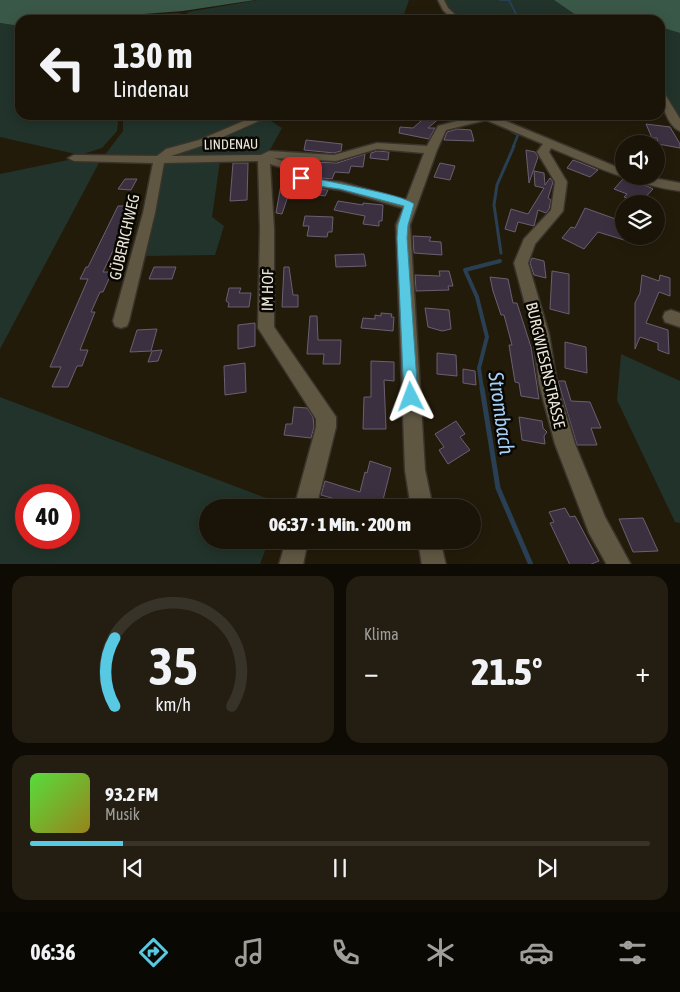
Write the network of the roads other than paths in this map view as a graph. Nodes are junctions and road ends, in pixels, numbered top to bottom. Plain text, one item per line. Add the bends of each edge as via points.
1 (441, 0) edge
2 (448, 15) edge
3 (665, 102) edge
4 (255, 120) edge
5 (474, 120) edge
6 (499, 120) edge
7 (680, 128) edge
8 (549, 143) junction
9 (431, 150) junction
10 (74, 158) dead end
11 (264, 158) junction
12 (159, 160) junction
13 (615, 170) edge
14 (663, 185) edge
15 (680, 187) edge
16 (410, 204) junction
17 (122, 321) dead end
18 (308, 499) edge
19 (420, 499) edge
20 (295, 549) edge
21 (431, 549) edge
22 (291, 564) edge
23 (434, 564) edge
24 (620, 564) edge

1 - 2 street via 443,12
3 - 7 street
4 - 12 street via 203,142 170,151
5 - 9 street via 442,128
6 - 8 street
8 - 13 street
8 - 24 street, BURGWIESENSTRASSE via 543,152 544,158 561,182 557,211 529,242 521,263 542,334 548,384 565,444 597,525
9 - 11 street via 377,146 336,158 269,154
9 - 16 street
10 - 12 street, LINDENAU
11 - 12 street, LINDENAU
11 - 16 street, LINDENAU via 287,166 308,182 341,186
11 - 18 street, IM HOF via 268,284 266,328 326,417
12 - 17 street, GÜBERICHWEG
14 - 15 street
16 - 19 street via 402,238 414,470
20 - 22 street
21 - 23 street

